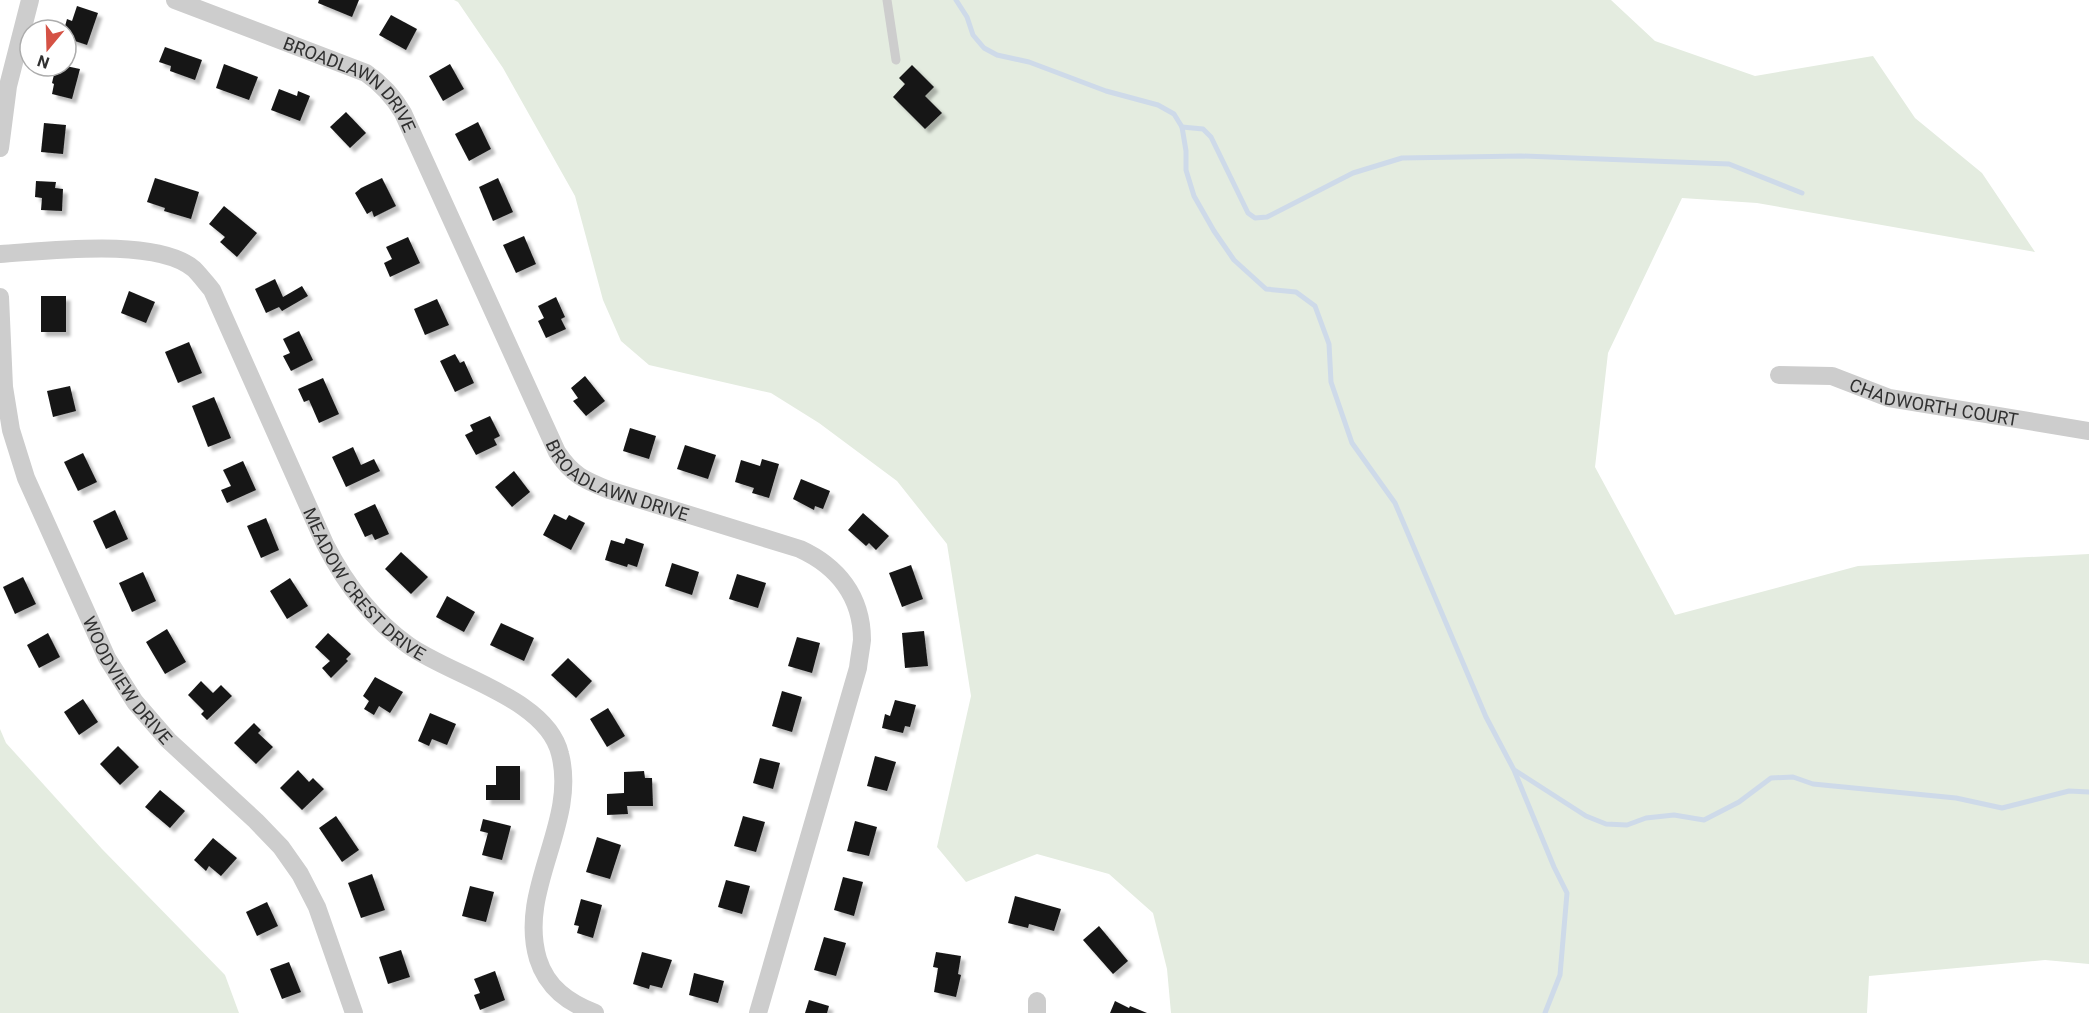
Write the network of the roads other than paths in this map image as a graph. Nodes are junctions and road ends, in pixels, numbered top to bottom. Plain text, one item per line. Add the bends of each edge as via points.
1 (30, 0) edge
2 (175, 0) edge
3 (887, 0) edge
4 (896, 60) dead end
5 (0, 148) edge
6 (0, 254) edge
7 (0, 297) edge
8 (1779, 375) dead end
9 (2089, 431) edge
10 (354, 1013) edge
11 (595, 1013) edge
12 (758, 1013) edge

1 - 5 street via 8,86
2 - 12 street, BROADLAWN DRIVE via 366,73 394,97 567,468 579,478 609,490 800,549 819,558 846,585 858,614 862,639 858,668
3 - 4 lane
6 - 11 street, MEADOW CREST DRIVE via 143,250 172,257 193,268 212,290 340,574 390,632 518,704 551,732 560,753 561,801 535,904 533,939 541,971 549,983 578,1007
7 - 10 street, WOODVIEW DRIVE via 3,387 11,430 26,478 107,658 135,702 168,740 256,821 300,874 317,907
8 - 9 street, CHADWORTH COURT via 1832,376 1890,398

